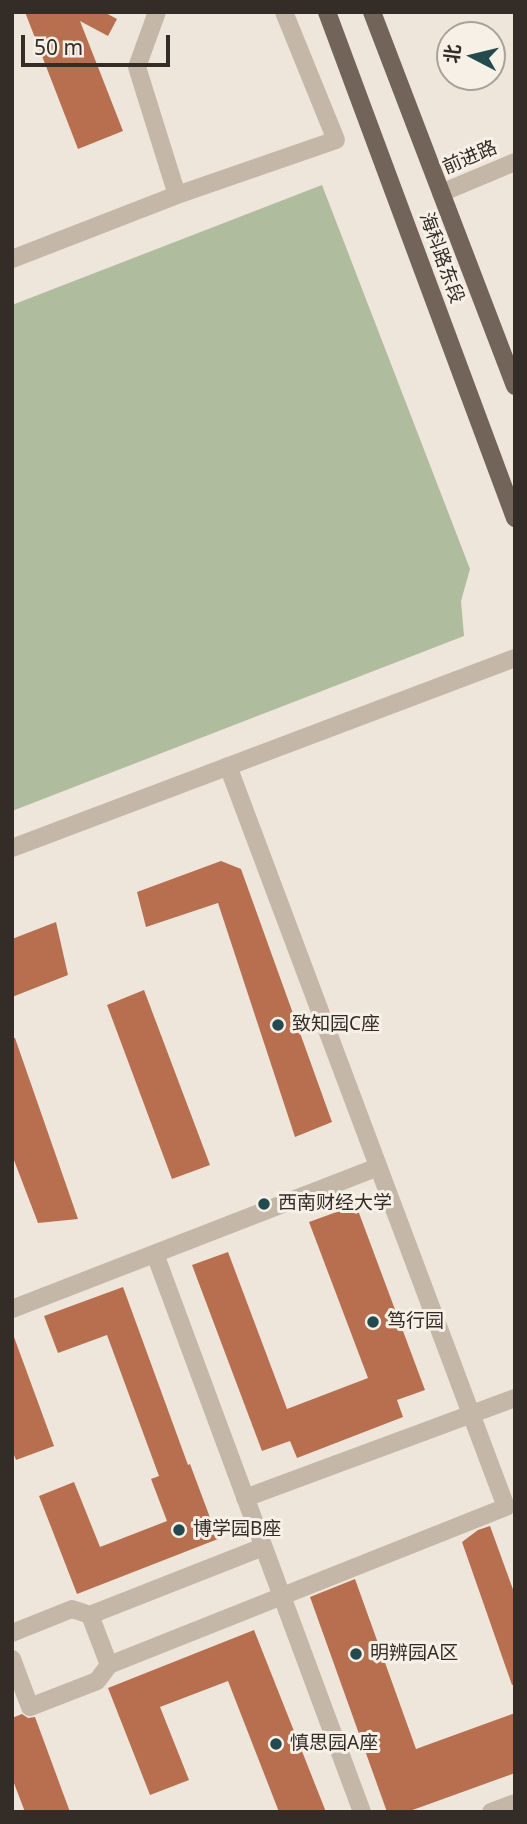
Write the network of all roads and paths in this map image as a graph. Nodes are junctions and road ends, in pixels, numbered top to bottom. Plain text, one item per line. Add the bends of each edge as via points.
1 (157, 12) edge
2 (285, 12) edge
3 (327, 12) edge
4 (372, 12) edge
5 (515, 162) edge
6 (441, 193) junction
7 (177, 195) junction
8 (12, 259) edge
9 (515, 386) edge
10 (515, 518) edge
11 (515, 658) edge
12 (228, 766) junction
13 (12, 848) edge
14 (378, 1167) junction
15 (155, 1254) junction
16 (12, 1309) edge
17 (515, 1398) edge
18 (471, 1414) junction
19 (245, 1498) junction
20 (264, 1547) junction
21 (282, 1597) junction
22 (90, 1615) junction
23 (12, 1633) edge
24 (13, 1663) edge
25 (110, 1665) junction
26 (515, 1804) edge
27 (362, 1812) edge
28 (491, 1812) edge

1 - 7 street via 137,67
2 - 7 street via 335,140
3 - 10 main road, 海科路东段
4 - 6 main road, 海科路东段
5 - 6 street, 前进路
6 - 9 main road, 海科路东段
7 - 8 street
11 - 12 street
12 - 13 street
12 - 14 street
14 - 15 street
14 - 18 street
15 - 16 street
15 - 19 street
17 - 18 street
18 - 19 street
18 - 21 street via 506,1507
19 - 20 street
20 - 21 street
20 - 22 street
21 - 25 street
21 - 27 street
22 - 23 street via 72,1609
22 - 25 street
24 - 25 street via 30,1707 97,1681
26 - 28 street

